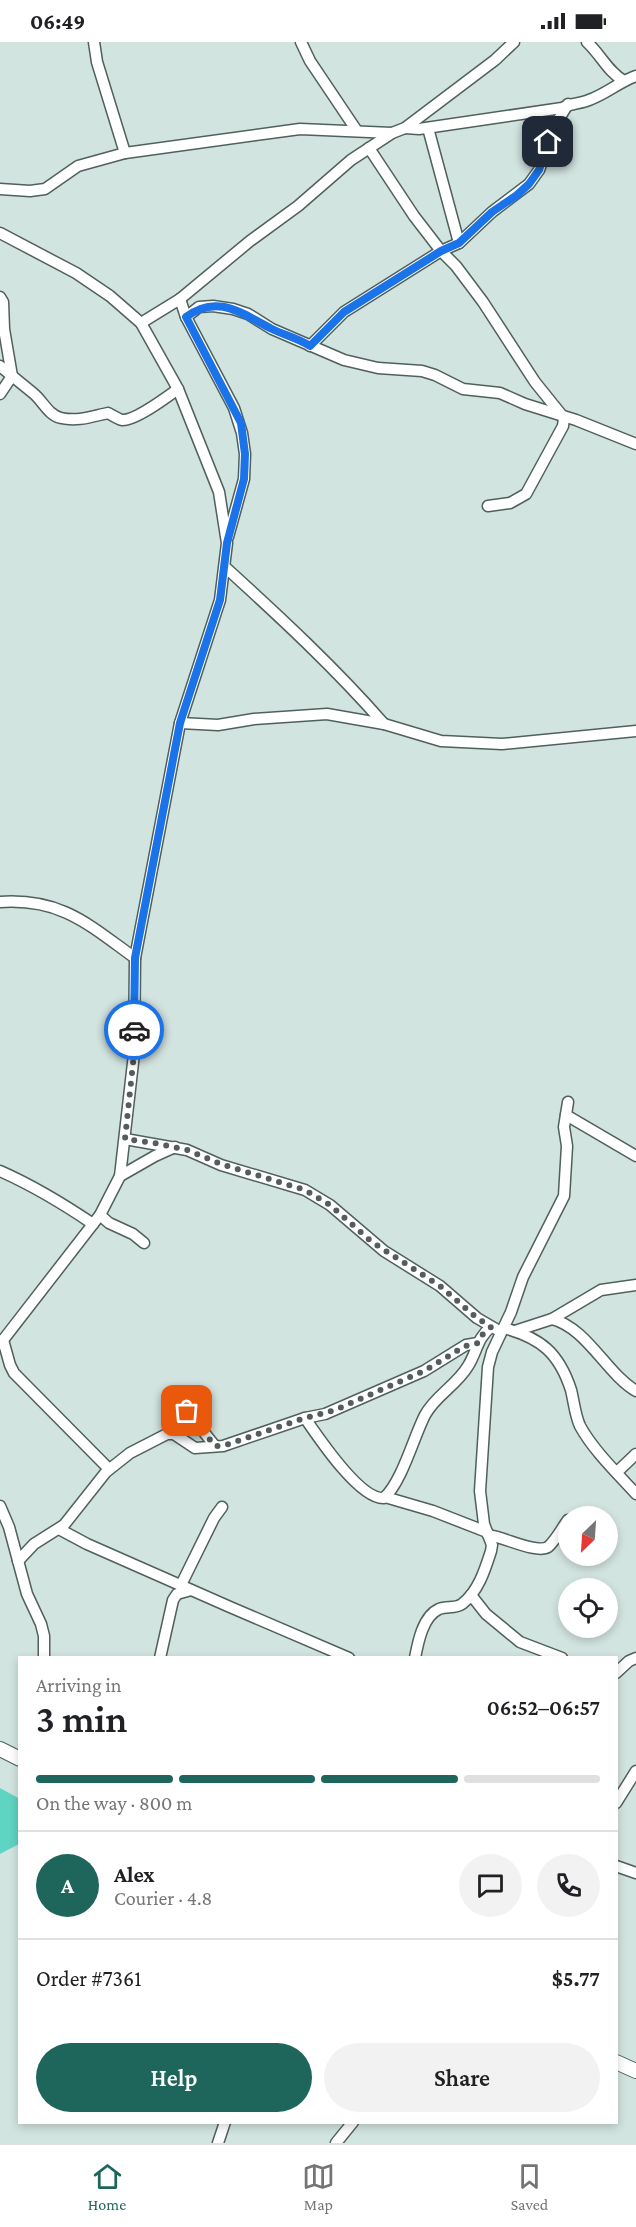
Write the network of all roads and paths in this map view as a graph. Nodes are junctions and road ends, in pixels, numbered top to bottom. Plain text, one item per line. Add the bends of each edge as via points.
1 (94, 42) edge
2 (301, 42) edge
3 (514, 42) edge
4 (587, 42) edge
5 (636, 76) edge
6 (624, 81) junction
7 (568, 105) junction
8 (405, 128) junction
9 (428, 128) junction
10 (357, 131) junction
11 (392, 133) junction
12 (369, 148) junction
13 (125, 153) junction
14 (0, 189) edge
15 (0, 233) edge
16 (459, 243) junction
17 (441, 251) junction
18 (180, 299) junction
19 (1, 300) edge
20 (186, 317) junction
21 (141, 323) junction
22 (310, 346) junction
23 (0, 366) edge
24 (12, 376) junction
25 (178, 389) junction
26 (0, 394) edge
27 (564, 418) junction
28 (636, 444) edge
29 (488, 506) dead end
30 (227, 543) junction
31 (225, 567) junction
32 (180, 723) junction
33 (384, 724) junction
34 (636, 731) edge
35 (0, 902) edge
36 (135, 958) junction
37 (568, 1102) dead end
38 (566, 1115) junction
39 (125, 1139) junction
40 (175, 1147) junction
41 (636, 1156) edge
42 (0, 1171) edge
43 (120, 1176) junction
44 (100, 1215) junction
45 (93, 1224) junction
46 (144, 1243) dead end
47 (636, 1285) edge
48 (552, 1319) junction
49 (503, 1329) junction
50 (1, 1342) edge
51 (478, 1343) junction
52 (636, 1391) edge
53 (187, 1411) dead end
54 (305, 1418) junction
55 (215, 1446) junction
56 (636, 1454) edge
57 (109, 1469) junction
58 (617, 1472) junction
59 (636, 1494) edge
60 (386, 1497) junction
61 (0, 1506) edge
62 (222, 1506) dead end
63 (3, 1522) edge
64 (59, 1529) junction
65 (487, 1533) junction
66 (558, 1534) edge
67 (18, 1562) junction
68 (181, 1585) junction
69 (191, 1590) junction
70 (471, 1595) junction
71 (44, 1656) edge
72 (160, 1656) edge
73 (344, 1656) edge
74 (416, 1656) edge
75 (557, 1656) edge
76 (636, 1658) edge
77 (618, 1671) edge
78 (0, 1749) edge
79 (18, 1759) edge
80 (636, 1771) edge
81 (618, 1800) edge
82 (618, 1867) edge
83 (636, 1873) edge
84 (618, 2063) edge
85 (636, 2071) edge
86 (224, 2124) edge
87 (351, 2124) edge
88 (218, 2143) edge
89 (336, 2143) edge

1 - 13 street
2 - 10 street
3 - 8 street
4 - 6 street via 614,75
5 - 6 street
6 - 7 street via 588,101
7 - 9 street
7 - 16 street via 529,184
8 - 9 street
8 - 11 street
9 - 16 street
10 - 11 street
10 - 13 street via 300,129
11 - 12 street
12 - 17 street
12 - 18 street
13 - 14 street via 78,166 45,189
15 - 21 street via 76,273
16 - 17 street
17 - 22 street via 344,312
17 - 27 street via 483,302 535,382
18 - 20 street
18 - 21 street
19 - 24 street
20 - 22 street via 199,307 233,309
20 - 30 street via 243,433 244,479
21 - 25 street
22 - 27 street via 344,360 378,368 422,371 463,389 500,393
23 - 24 street
24 - 25 street via 55,417 64,419 108,413 129,419
24 - 26 street
25 - 30 street via 219,492
27 - 28 street
27 - 29 street via 526,494 510,503
30 - 31 street
31 - 32 street via 220,600
31 - 33 street
32 - 33 street via 218,725 327,714
32 - 36 street
33 - 34 street via 441,741 502,744
35 - 36 street via 21,901 70,913
36 - 39 street via 134,1054
37 - 38 street
38 - 41 street
38 - 49 street via 564,1196 534,1253
39 - 40 street
39 - 43 street
40 - 43 street
40 - 49 street via 316,1196 384,1251 440,1286 477,1318
42 - 45 street via 40,1190
43 - 44 street
44 - 45 street
44 - 46 street
45 - 50 street
47 - 48 street via 594,1292
48 - 49 street
48 - 52 street via 582,1337
49 - 51 street via 482,1335
49 - 58 street via 530,1336 553,1354 566,1376 580,1425
49 - 65 street via 492,1352 486,1383 480,1491
50 - 57 street via 14,1373
51 - 54 street via 335,1410
51 - 60 street via 464,1373 425,1415
53 - 55 street
54 - 55 street
54 - 60 street via 357,1483 373,1496
55 - 57 street via 195,1448 174,1434 166,1434
56 - 58 street
57 - 64 street
58 - 59 street
60 - 65 street
61 - 63 street
62 - 68 street
63 - 67 street via 9,1527
64 - 67 street via 34,1544
64 - 68 street
65 - 66 street via 541,1550
65 - 70 street via 491,1551
67 - 71 street via 43,1629
68 - 69 street
69 - 72 street via 177,1594 173,1600
69 - 73 street
70 - 74 street via 458,1606 439,1609 431,1615
70 - 75 street via 486,1614 520,1642
76 - 77 street
78 - 79 main road
80 - 81 street
82 - 83 street
84 - 85 main road
86 - 88 street
87 - 89 street

